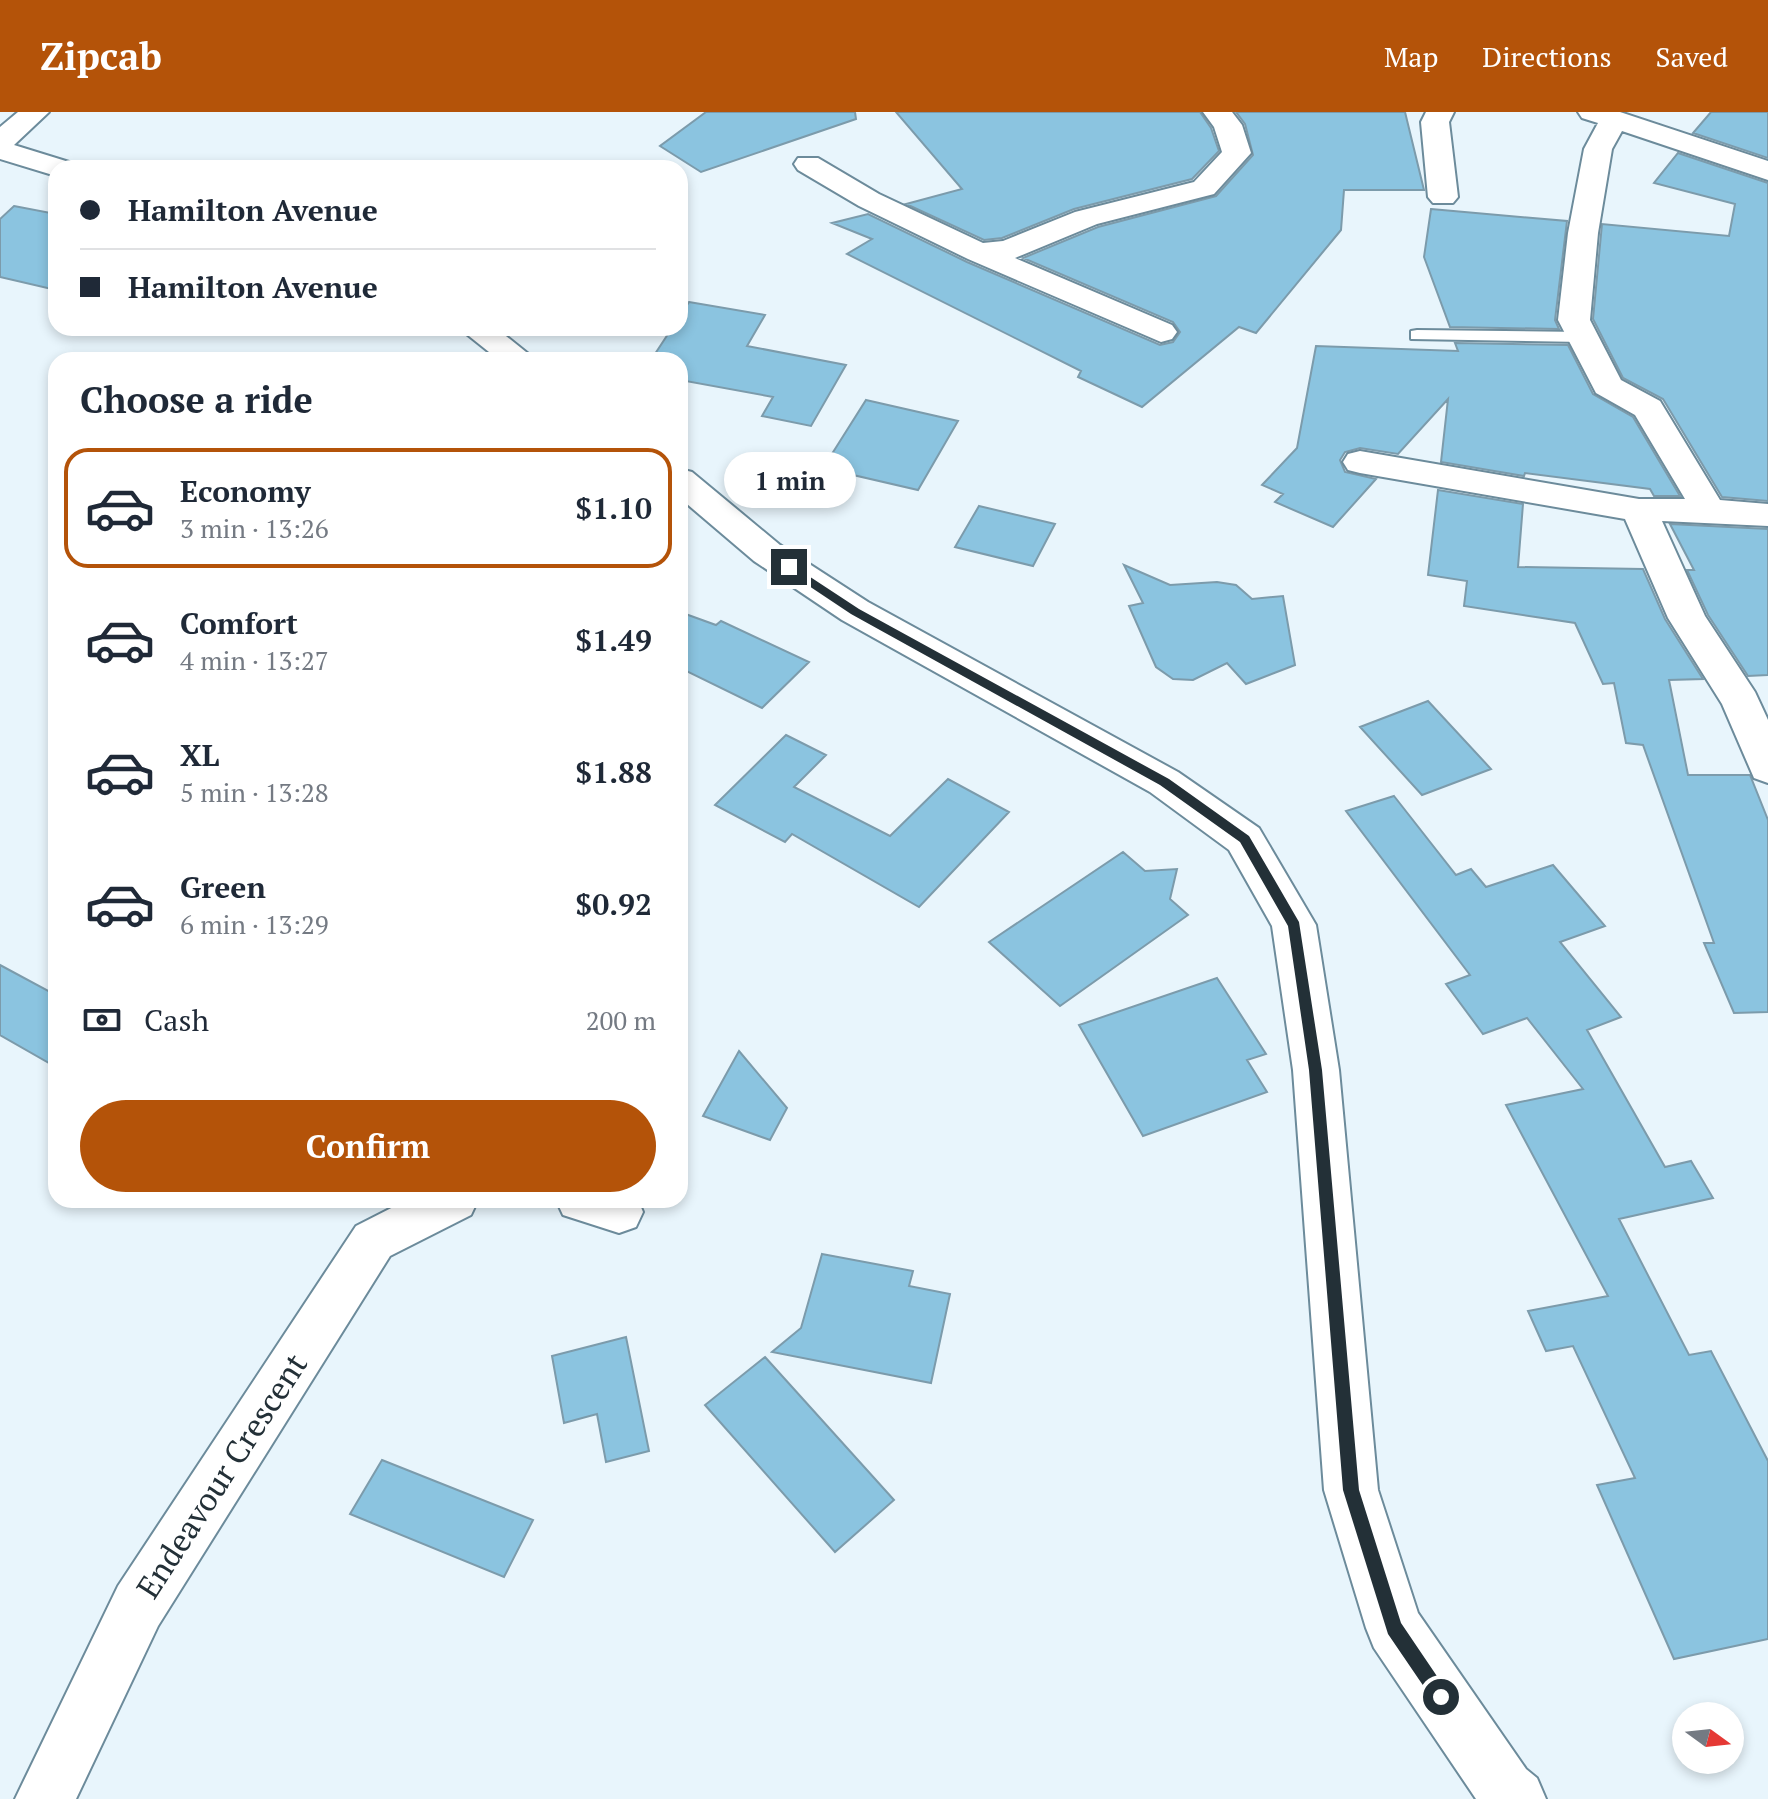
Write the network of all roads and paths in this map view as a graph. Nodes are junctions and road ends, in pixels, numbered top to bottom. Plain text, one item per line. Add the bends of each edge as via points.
1 (35, 112) edge
2 (1217, 112) edge
3 (1440, 112) edge
4 (1603, 116) edge
5 (0, 142) edge
6 (0, 150) edge
7 (808, 164) dead end
8 (48, 165) edge
9 (1768, 171) edge
10 (1443, 197) dead end
11 (979, 253) junction
12 (1161, 332) dead end
13 (1417, 335) dead end
14 (486, 336) edge
15 (1583, 337) junction
16 (509, 352) edge
17 (1360, 462) dead end
18 (688, 487) edge
19 (1639, 510) junction
20 (1709, 510) junction
21 (1768, 515) edge
22 (1768, 768) edge
23 (438, 1208) edge
24 (45, 1799) edge
25 (1516, 1799) edge

1 - 5 street
2 - 11 street via 1228,125 1237,153 1204,188 1086,218 1009,250
3 - 10 street via 1435,122
4 - 9 street
4 - 15 street via 1574,320
6 - 8 street
7 - 11 street
11 - 12 street
13 - 15 lane
14 - 16 street
15 - 20 street via 1608,386 1648,408
17 - 19 street
18 - 25 street via 767,553 855,611 1164,782 1244,839 1294,925 1316,1070 1351,1490 1394,1628
19 - 20 street
19 - 22 street via 1687,618 1741,702
20 - 21 street
23 - 24 street, Endeavour Crescent via 373,1241 138,1606

